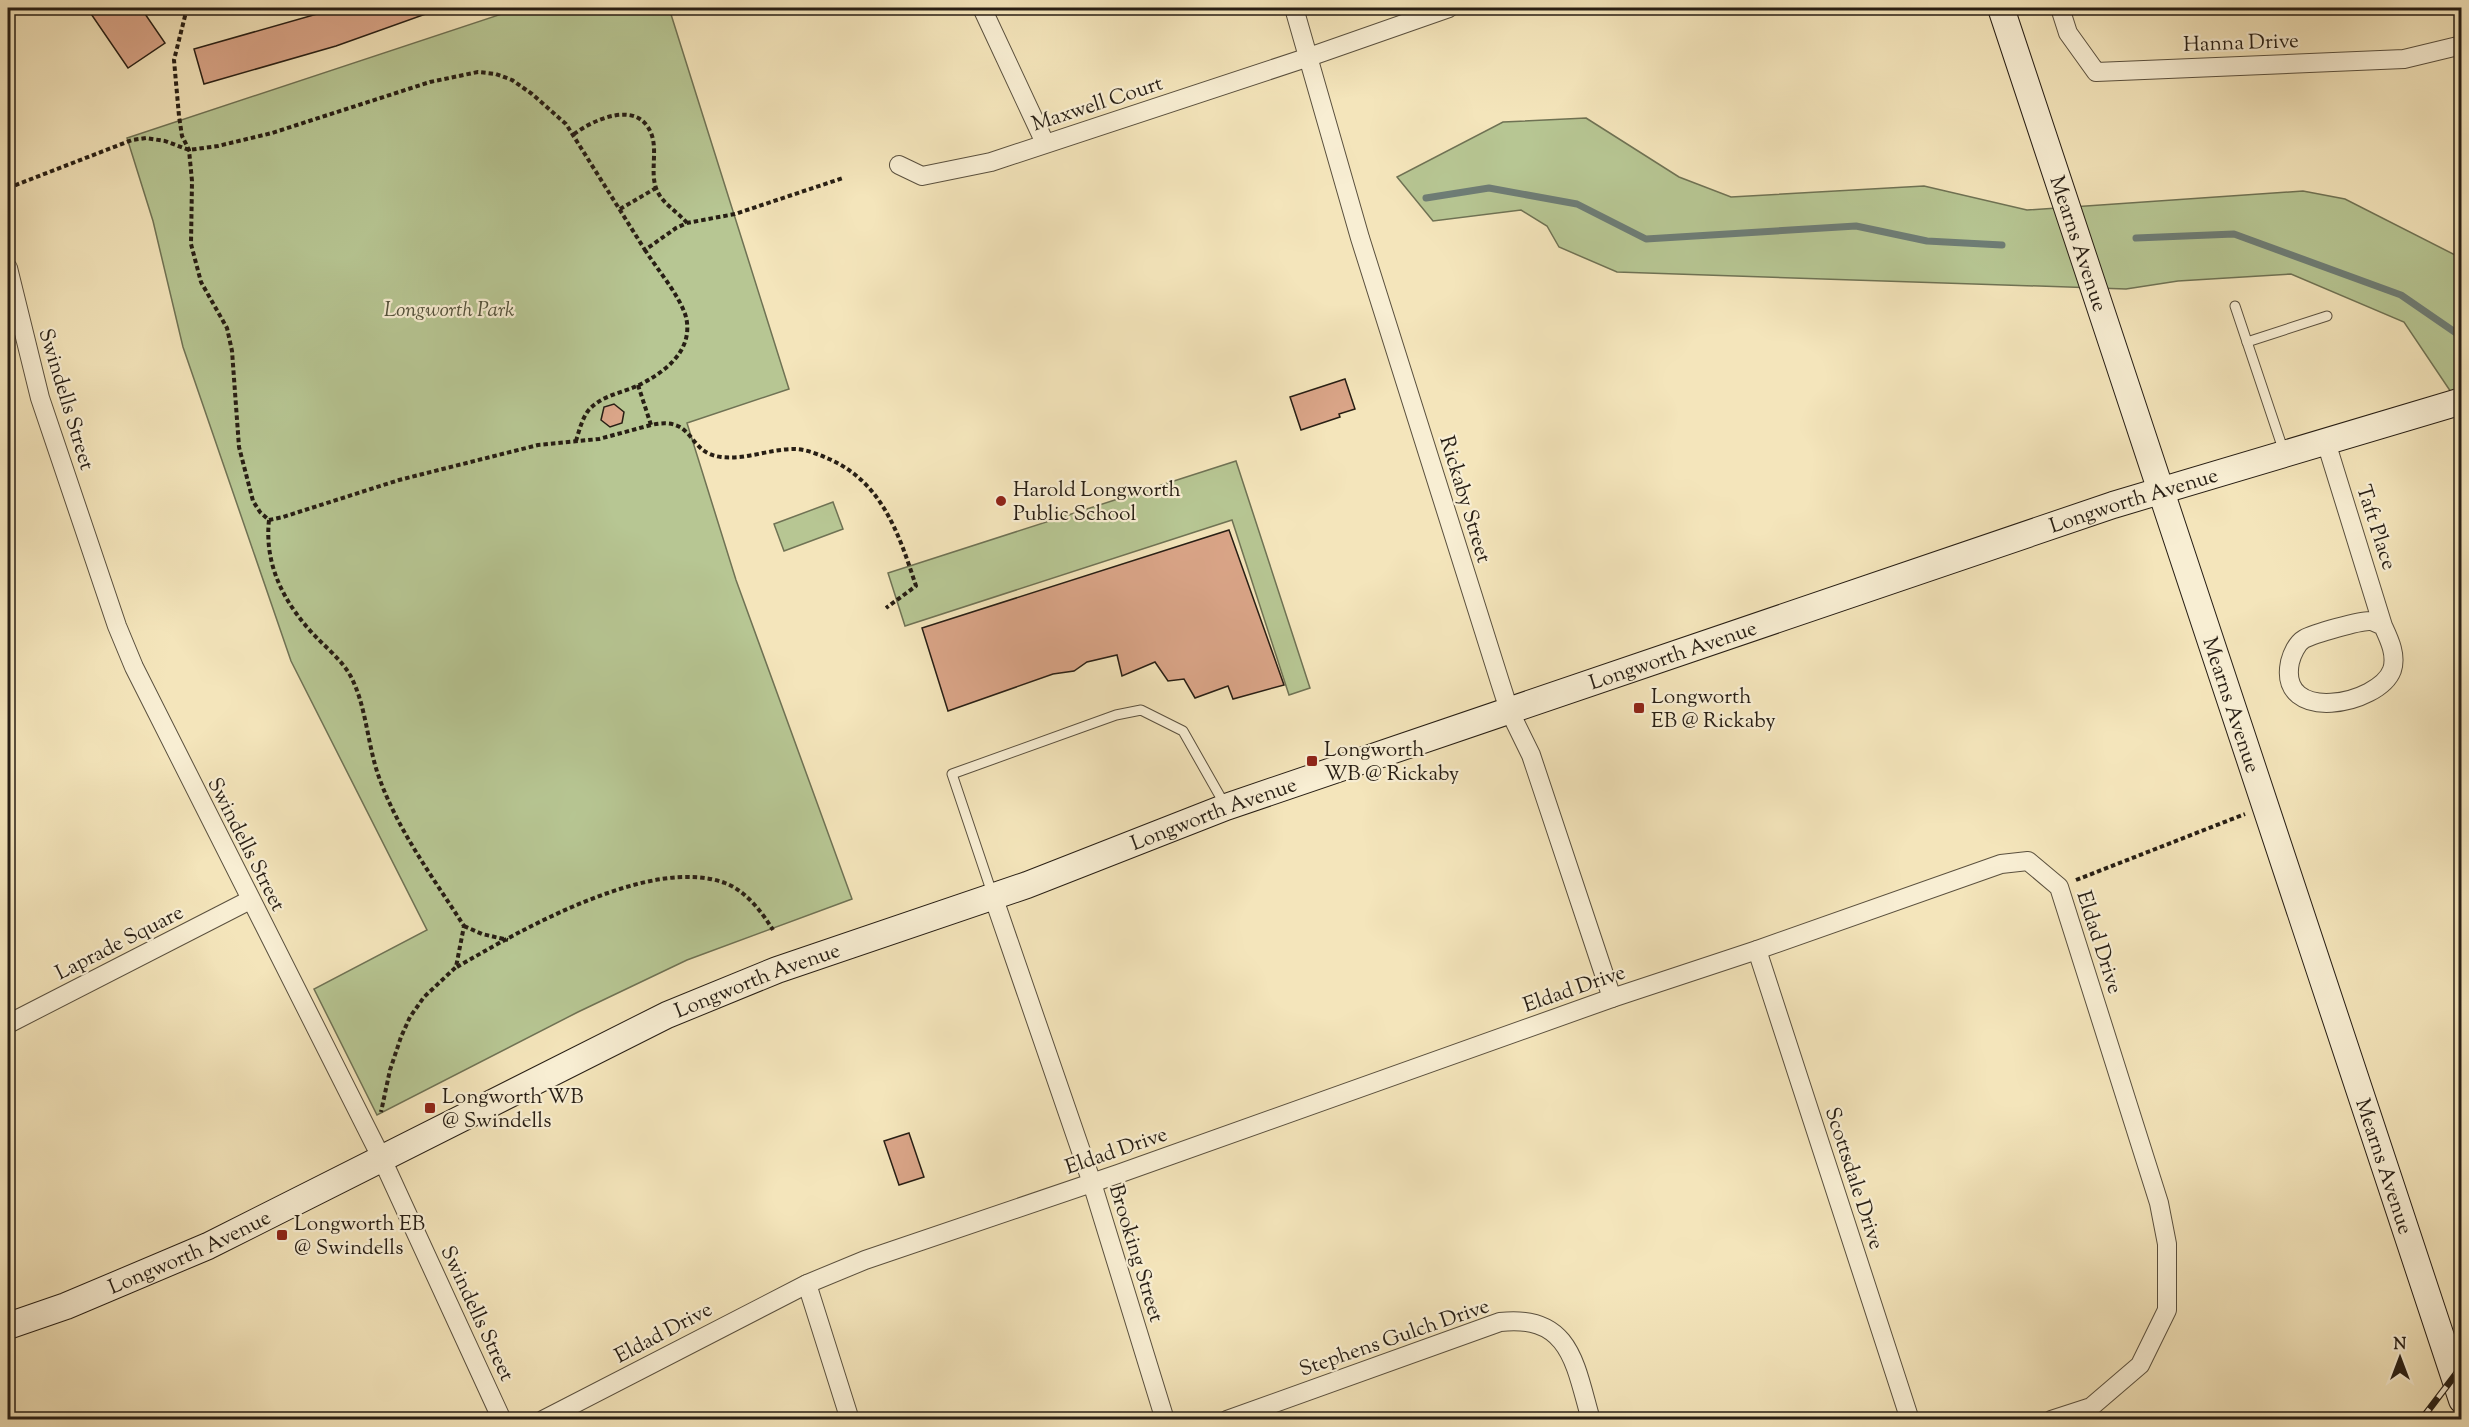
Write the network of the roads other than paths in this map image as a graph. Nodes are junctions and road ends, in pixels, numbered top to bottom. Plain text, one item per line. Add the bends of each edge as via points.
1 (982, 8) edge
2 (1294, 8) edge
3 (1449, 8) edge
4 (2001, 8) edge
5 (2060, 8) edge
6 (2462, 45) edge
7 (1309, 57) junction
8 (1045, 143) junction
9 (899, 165) dead end
10 (8, 268) edge
11 (2235, 306) dead end
12 (2327, 316) dead end
13 (2247, 342) junction
14 (2462, 401) edge
15 (2326, 442) junction
16 (2285, 454) junction
17 (2159, 489) junction
18 (2383, 626) junction
19 (1509, 710) junction
20 (1226, 807) junction
21 (993, 896) junction
22 (250, 900) junction
23 (1757, 950) junction
24 (1612, 998) junction
25 (8, 1024) edge
26 (382, 1159) junction
27 (1092, 1183) junction
28 (807, 1284) junction
29 (8, 1326) edge
30 (2462, 1400) edge
31 (502, 1419) edge
32 (543, 1419) edge
33 (850, 1419) edge
34 (1165, 1419) edge
35 (1227, 1419) edge
36 (1591, 1419) edge
37 (1910, 1419) edge
38 (2051, 1419) edge

1 - 8 street
2 - 7 street, Rickaby Street
3 - 7 street, Maxwell Court
4 - 17 street, Mearns Avenue
5 - 6 street, Hanna Drive via 2068,33 2096,72 2404,59
7 - 8 street, Maxwell Court
7 - 19 street, Rickaby Street via 1364,249
8 - 9 street, Maxwell Court via 991,162 922,176
10 - 22 street, Swindells Street via 40,398 117,626
11 - 13 lane
12 - 13 lane
13 - 16 lane
14 - 15 street, Longworth Avenue
15 - 16 street, Longworth Avenue
15 - 18 street, Taft Place
16 - 17 street, Longworth Avenue
17 - 19 street, Longworth Avenue
17 - 30 street, Mearns Avenue
18 - 18 street, Taft Place via 2362,621 2303,639 2290,662 2294,689 2304,699 2331,704 2379,686 2392,670 2394,659
19 - 20 street, Longworth Avenue
19 - 24 street, Rickaby Street via 1532,755
20 - 21 street, Longworth Avenue
20 - 21 lane via 1183,731 1141,710 1116,715 952,774
21 - 26 street, Longworth Avenue via 777,970 667,1015
21 - 27 street, Brooking Street
22 - 25 street, Laprade Square
22 - 26 street, Swindells Street
23 - 24 street, Eldad Drive
23 - 37 street, Scottsdale Drive
23 - 38 street, Eldad Drive via 2001,864 2028,861 2059,887 2159,1203 2167,1244 2167,1310 2140,1365 2091,1407
24 - 27 street, Eldad Drive
26 - 29 street, Longworth Avenue via 208,1246
26 - 31 street, Swindells Street
27 - 28 street, Eldad Drive via 865,1260
27 - 34 street, Brooking Street
28 - 32 street, Eldad Drive
28 - 33 street
35 - 36 street, Stephens Gulch Drive via 1500,1322 1520,1320 1539,1324 1565,1346 1573,1359

